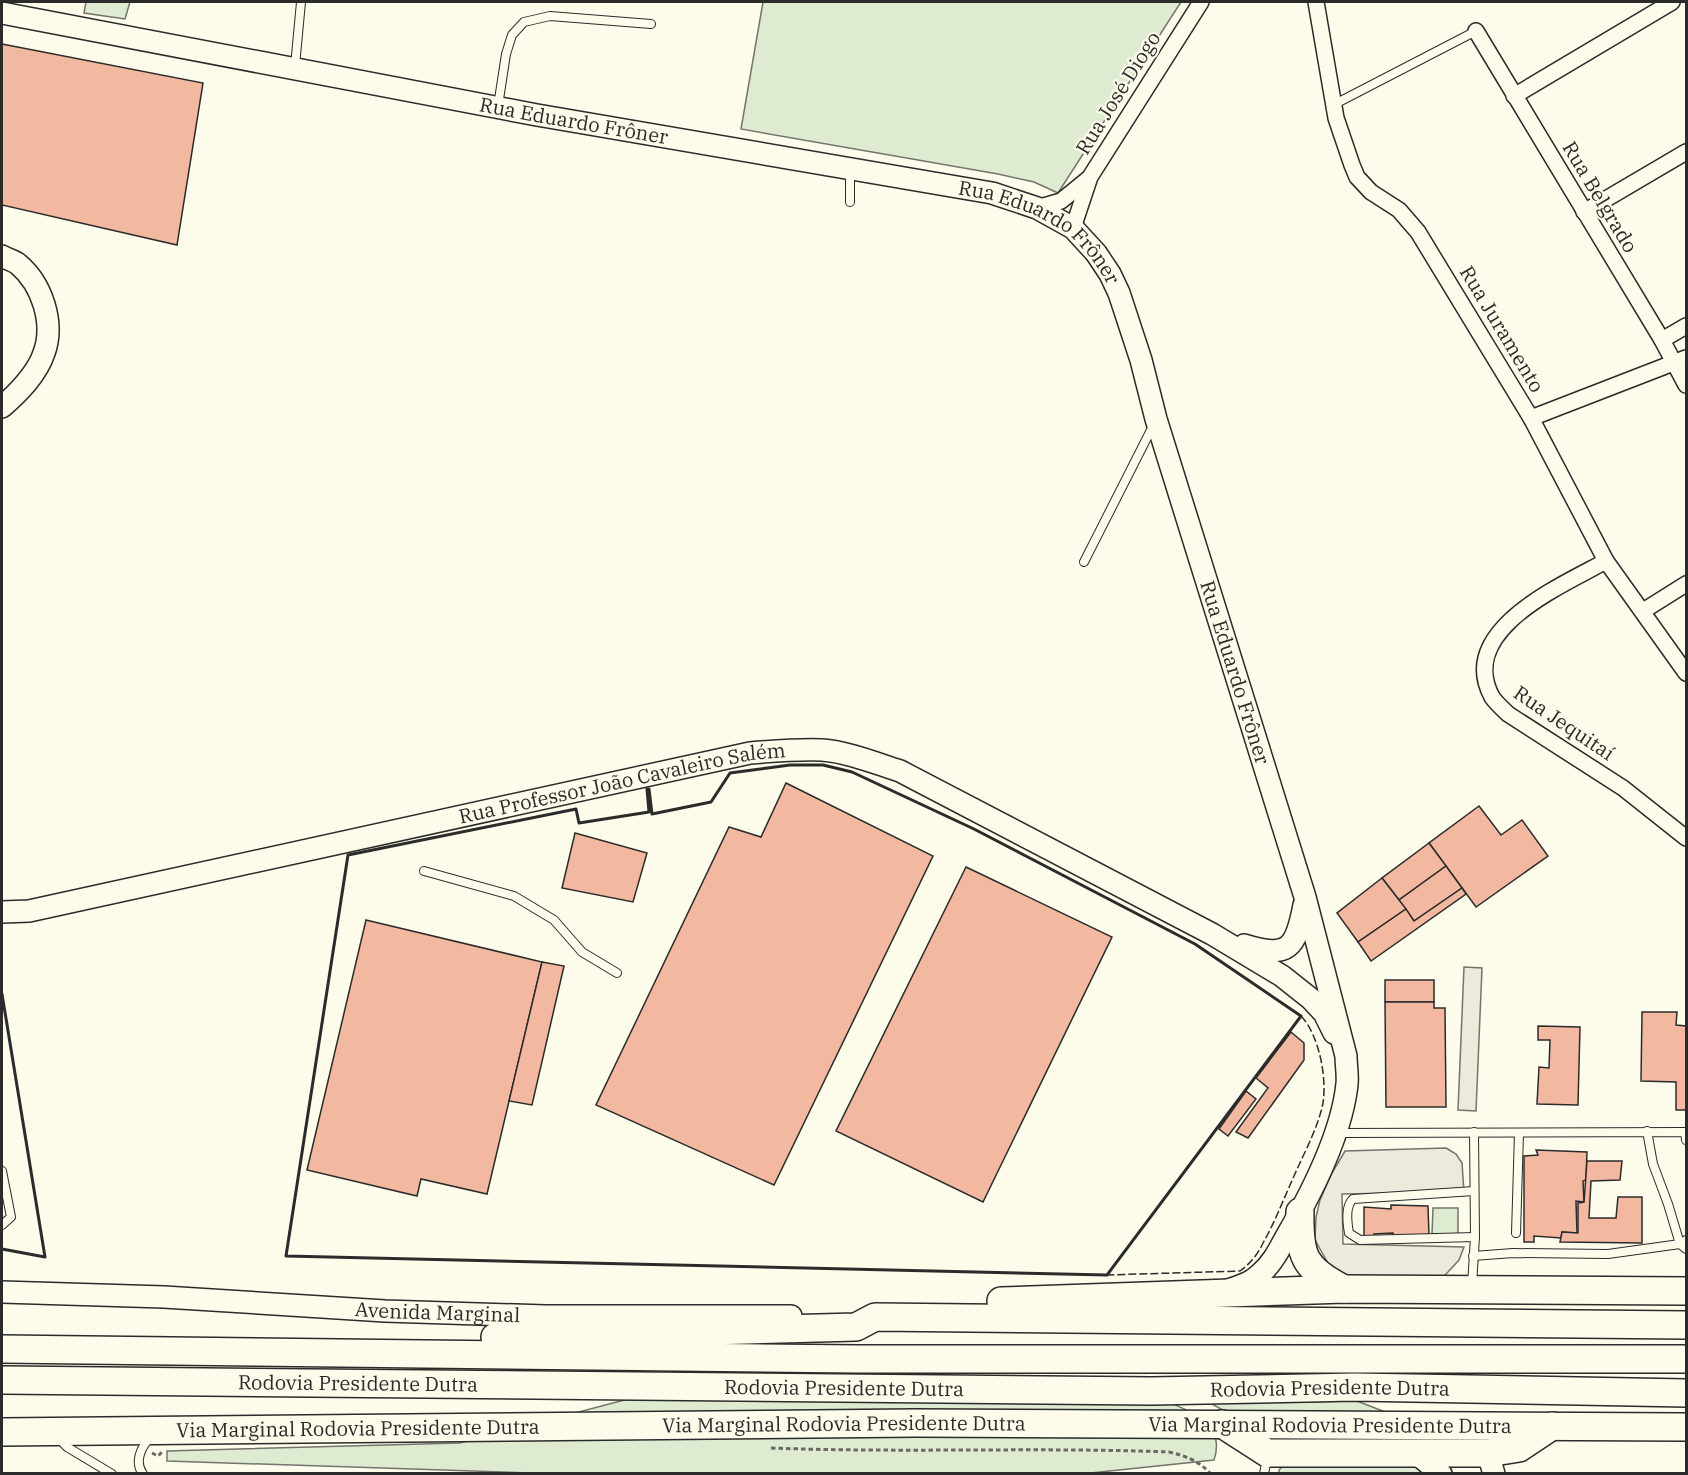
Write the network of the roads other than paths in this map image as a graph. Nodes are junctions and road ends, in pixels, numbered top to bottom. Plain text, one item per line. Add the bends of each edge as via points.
1 (301, 2) edge
2 (1201, 2) edge
3 (1316, 2) edge
4 (1672, 2) edge
5 (2, 13) edge
6 (651, 24) dead end
7 (1476, 31) joint
8 (295, 68) junction
9 (1514, 96) junction
10 (1334, 105) junction
11 (498, 107) junction
12 (1686, 152) edge
13 (849, 167) junction
14 (1090, 177) junction
15 (850, 202) dead end
16 (1037, 208) junction
17 (1584, 212) junction
18 (1073, 228) junction
19 (2, 256) edge
20 (1686, 326) edge
21 (1662, 340) junction
22 (1681, 361) edge
23 (1686, 385) edge
24 (2, 407) edge
25 (1531, 418) junction
26 (1156, 419) junction
27 (1606, 561) junction
28 (1084, 562) dead end
29 (1686, 584) edge
30 (1643, 611) junction
31 (1686, 673) edge
32 (1686, 838) edge
33 (424, 871) dead end
34 (1305, 897) junction
35 (2, 912) edge
36 (1212, 934) junction
37 (617, 973) dead end
38 (1346, 1056) junction
39 (1647, 1131) junction
40 (1474, 1132) junction
41 (1334, 1133) junction
42 (1519, 1133) junction
43 (1686, 1135) edge
44 (2, 1171) edge
45 (1474, 1191) junction
46 (1300, 1212) junction
47 (2, 1225) edge
48 (1516, 1233) dead end
49 (1475, 1238) junction
50 (1684, 1244) edge
51 (1473, 1256) junction
52 (1344, 1289) junction
53 (1472, 1289) junction
54 (1686, 1291) edge
55 (2, 1292) edge
56 (1221, 1292) junction
57 (875, 1317) junction
58 (962, 1318) junction
59 (1686, 1325) edge
60 (2, 1349) edge
61 (322, 1353) junction
62 (1686, 1359) edge
63 (2, 1380) edge
64 (1686, 1394) edge
65 (1222, 1424) junction
66 (1552, 1426) junction
67 (1686, 1426) edge
68 (159, 1431) junction
69 (2, 1432) edge
70 (51, 1432) junction
71 (1417, 1454) junction
72 (1266, 1463) edge
73 (1491, 1463) edge
74 (112, 1473) edge
75 (143, 1473) edge
76 (1441, 1473) edge

1 - 8 lane
2 - 14 street, Rua José Diogo
3 - 10 street, Rua Juramento
4 - 9 street
5 - 8 main road, Rua Eduardo Frôner
6 - 11 lane via 550,16 524,22 512,35 506,54
7 - 9 street, Rua Belgrado
7 - 10 lane
8 - 11 main road, Rua Eduardo Frôner
9 - 17 street, Rua Belgrado
10 - 25 street, Rua Juramento via 1357,177 1371,192 1399,210 1418,232
11 - 13 main road, Rua Eduardo Frôner
12 - 17 street
13 - 15 lane
13 - 16 main road, Rua Eduardo Frôner via 992,193
14 - 16 street, Rua José Diogo via 1061,201
14 - 18 street, Rua José Diogo
16 - 18 main road, Rua Eduardo Frôner
17 - 21 street, Rua Belgrado
18 - 26 main road, Rua Eduardo Frôner via 1096,253 1119,293
19 - 24 main road via 18,264 34,283 44,302 48,326 45,352 35,372
20 - 21 street
21 - 22 street, Rua Belgrado
22 - 23 street, Rua Belgrado
22 - 25 street
25 - 27 street, Rua Juramento
26 - 28 lane
26 - 34 main road, Rua Eduardo Frôner
27 - 30 street, Rua Juramento
27 - 32 street, Rua Jequitaí via 1524,608 1499,631 1487,653 1485,677 1493,698 1508,714 1623,788
29 - 30 street
30 - 31 street, Rua Juramento
33 - 37 lane via 514,896 554,920 582,952
34 - 36 main road, Rua Professor João Cavaleiro Salém via 1299,932 1291,945 1281,950 1269,952
34 - 38 main road, Rua Eduardo Frôner
35 - 36 main road, Rua Professor João Cavaleiro Salém via 29,911 750,753 823,750 900,771
36 - 38 main road, Rua Professor João Cavaleiro Salém via 1282,976 1311,999
38 - 41 main road, Rua Eduardo Frôner via 1347,1083
39 - 42 lane
39 - 43 lane
39 - 50 lane via 1653,1164
40 - 41 lane
40 - 42 lane
40 - 45 lane
41 - 46 main road, Rua Eduardo Frôner
42 - 48 lane
44 - 47 lane via 11,1217
45 - 49 lane
45 - 49 lane via 1353,1199 1347,1226 1349,1233 1360,1240
46 - 52 highway via 1300,1238 1307,1262
46 - 56 main road, Rua Eduardo Frôner via 1271,1263 1247,1284
49 - 51 lane
50 - 51 lane via 1608,1254
51 - 53 lane
52 - 53 highway
52 - 56 highway
53 - 54 highway
55 - 57 main road, Avenida Marginal via 546,1316
56 - 58 highway via 1000,1302
57 - 58 highway
57 - 61 highway via 856,1327 363,1341
58 - 59 highway
60 - 61 highway, Rodovia Presidente Dutra
61 - 62 highway, Rodovia Presidente Dutra via 858,1359
63 - 64 highway, Rodovia Presidente Dutra via 1152,1391 1355,1387
65 - 66 highway, Via Marginal Rodovia Presidente Dutra
65 - 68 highway, Via Marginal Rodovia Presidente Dutra via 915,1423
65 - 72 highway
66 - 67 highway, Via Marginal Rodovia Presidente Dutra
66 - 73 highway
68 - 70 highway, Via Marginal Rodovia Presidente Dutra
68 - 75 lane via 143,1448 138,1466
69 - 70 highway, Via Marginal Rodovia Presidente Dutra
70 - 74 lane via 67,1447
71 - 72 highway
71 - 73 highway
71 - 76 main road

